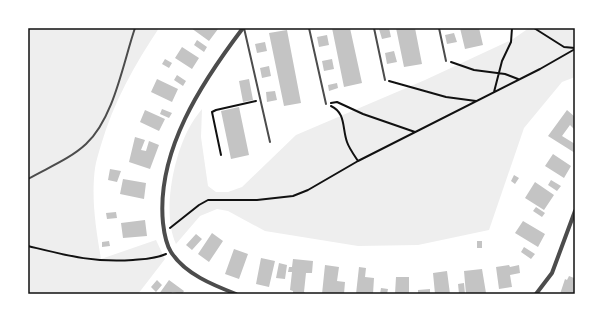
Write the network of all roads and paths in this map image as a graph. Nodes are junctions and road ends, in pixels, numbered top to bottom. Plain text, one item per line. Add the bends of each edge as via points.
1 (136, 28) edge
2 (244, 28) edge
3 (309, 28) edge
4 (374, 28) edge
5 (439, 28) edge
6 (512, 28) edge
7 (534, 28) edge
8 (575, 49) edge
9 (446, 61) joint
10 (499, 73) junction
11 (386, 80) joint
12 (519, 80) junction
13 (494, 92) junction
14 (261, 100) junction
15 (478, 101) junction
16 (326, 104) junction
17 (415, 132) junction
18 (270, 142) dead end
19 (221, 155) dead end
20 (358, 161) junction
21 (28, 179) edge
22 (575, 211) edge
23 (164, 232) junction
24 (28, 246) edge
25 (170, 251) junction
26 (236, 294) edge
27 (536, 294) edge

1 - 21 lane via 111,103 99,127 86,144
2 - 14 lane
2 - 23 street via 217,62 183,123 164,184
3 - 16 lane
4 - 11 lane
5 - 9 lane
6 - 10 path via 511,42
7 - 8 path via 564,47
8 - 12 path
9 - 10 path via 474,70
10 - 12 path
10 - 13 path
11 - 15 path via 446,97
12 - 13 path
13 - 15 path
14 - 18 lane
14 - 19 path via 212,112
15 - 17 path
16 - 17 path via 337,102
16 - 20 path via 335,108 342,116 348,144
17 - 20 path
20 - 23 path via 293,196 257,200 208,200
22 - 27 street via 552,273
23 - 25 street
24 - 25 path via 97,261 156,259
25 - 26 street via 181,264 196,275

